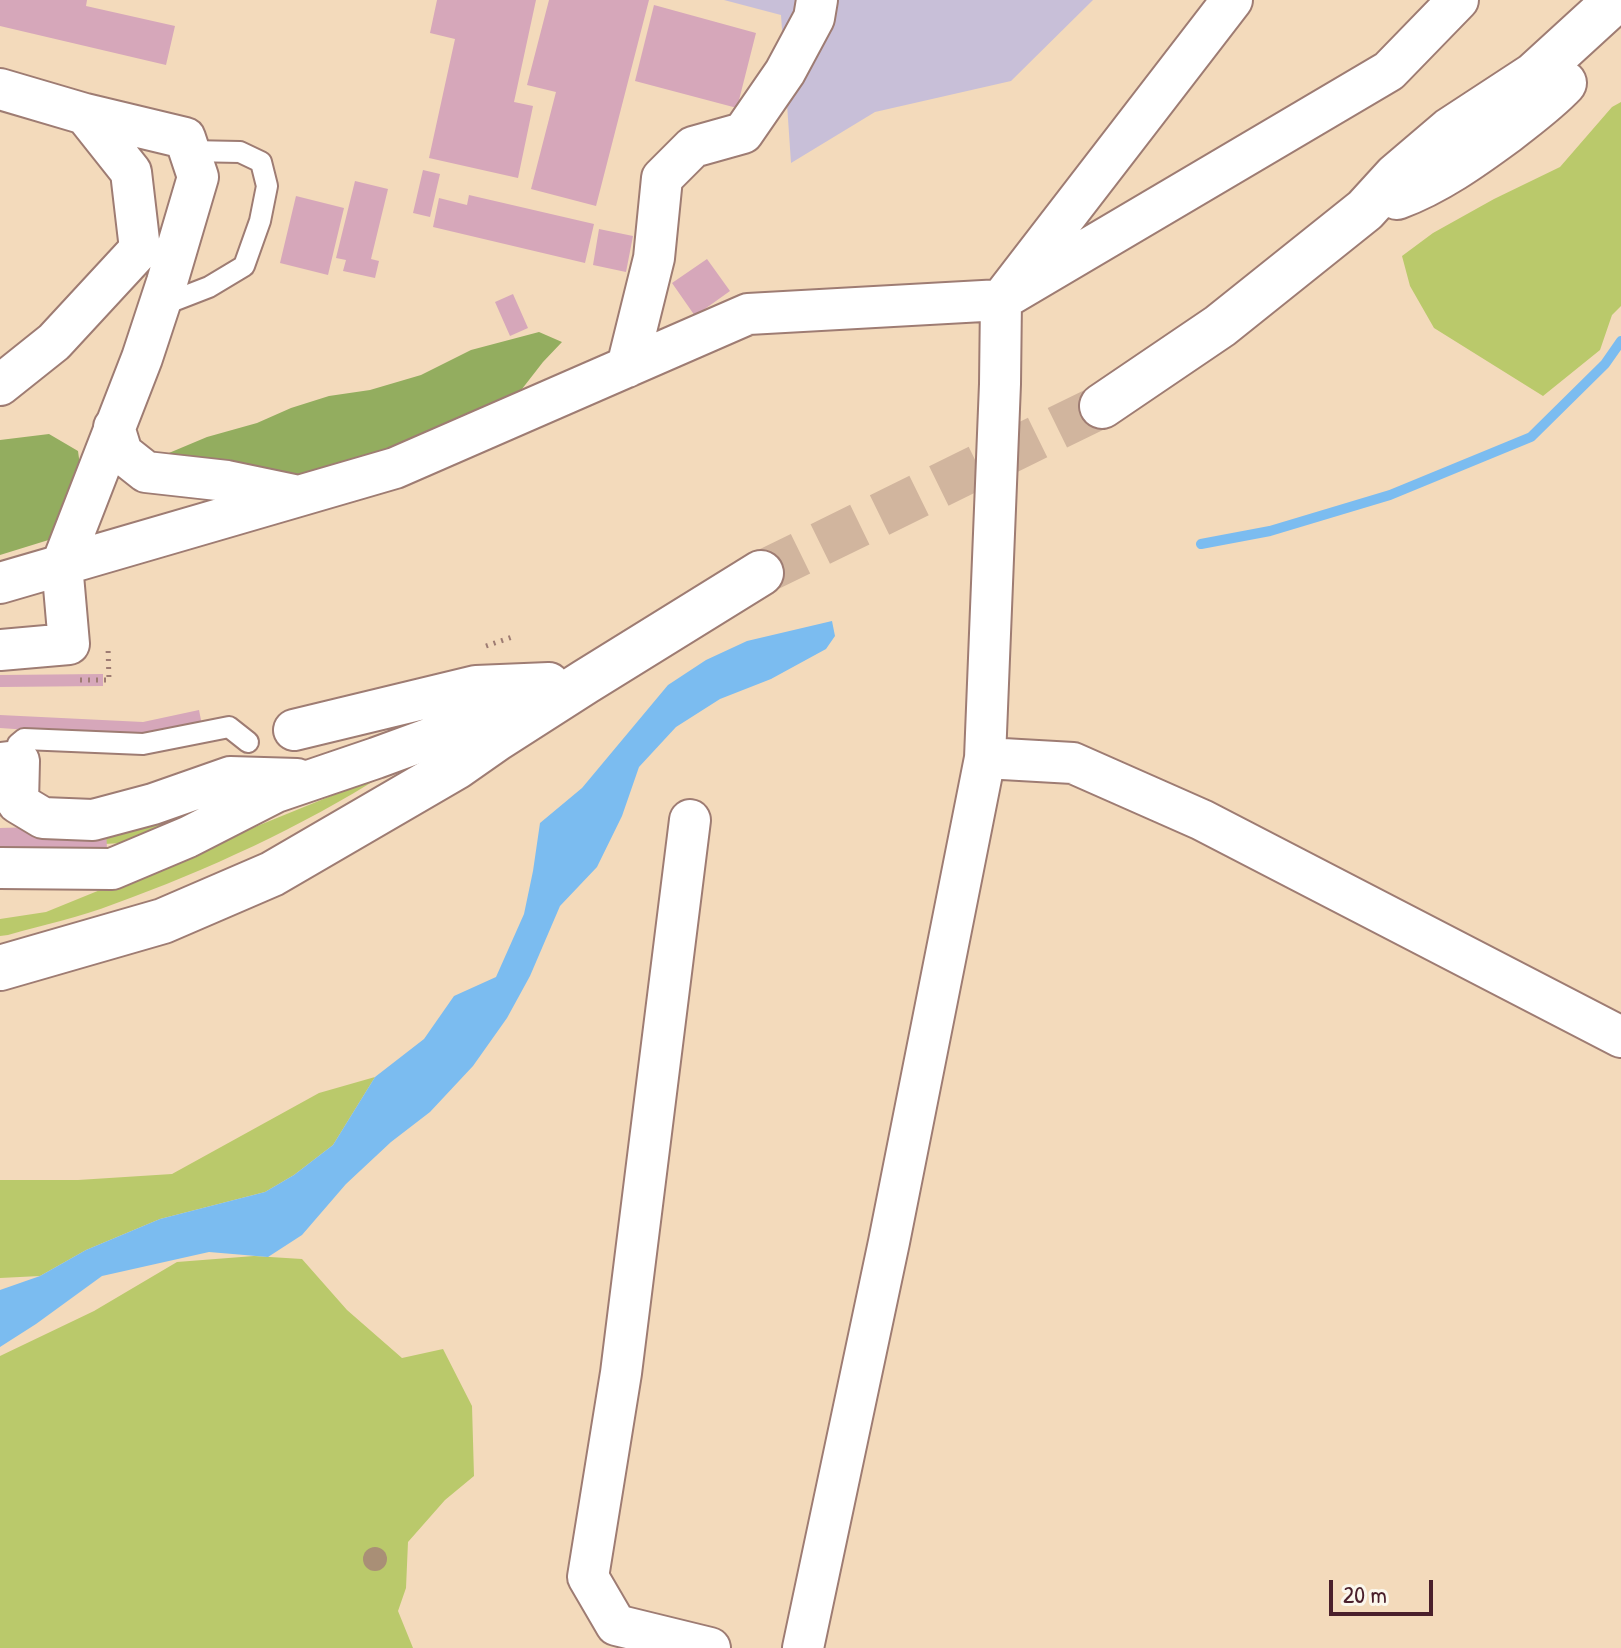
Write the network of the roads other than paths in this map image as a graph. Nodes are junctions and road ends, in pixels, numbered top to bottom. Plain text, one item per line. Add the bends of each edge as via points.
1 (817, 0) edge
2 (1232, 0) edge
3 (1458, 0) edge
4 (1616, 0) edge
5 (1621, 26) edge
6 (0, 89) edge
7 (85, 114) junction
8 (189, 151) junction
9 (1365, 210) junction
10 (1001, 300) junction
11 (160, 306) junction
12 (627, 367) junction
13 (0, 385) edge
14 (1102, 406) tunnel mouth
15 (114, 427) junction
16 (299, 496) junction
17 (62, 564) junction
18 (761, 573) tunnel mouth
19 (0, 583) edge
20 (0, 650) edge
21 (585, 682) junction
22 (294, 730) dead end
23 (248, 742) dead end
24 (985, 758) junction
25 (10, 762) edge
26 (313, 780) junction
27 (690, 820) dead end
28 (0, 868) edge
29 (0, 968) edge
30 (1621, 1037) edge
31 (710, 1648) edge
32 (803, 1648) edge

1 - 12 street via 814,18 785,72 743,133 693,147 662,178 654,258
2 - 10 street
3 - 10 street via 1389,71
4 - 9 street via 1534,75 1406,166
5 - 9 street via 1547,100 1469,159 1414,191
6 - 7 street
7 - 8 street via 185,138
7 - 13 street via 131,172 140,249 54,342
8 - 11 street via 198,177
8 - 11 lane via 240,152 261,162 267,186 244,266
9 - 14 street via 1220,326
10 - 12 street via 748,314
10 - 24 street
11 - 15 street
12 - 16 street via 395,468
15 - 16 street via 122,453 146,472
15 - 17 street
16 - 17 street
17 - 19 street
17 - 20 street via 69,644
18 - 21 street
21 - 22 street via 476,686
21 - 26 street
21 - 29 street via 456,767 272,874 163,921
23 - 25 lane via 229,727 143,744 24,739
24 - 30 street via 1073,763 1202,820
24 - 32 street
25 - 26 street via 18,803 43,818 93,820 230,777
26 - 28 street via 276,792 112,869
27 - 31 street via 621,1373 588,1577 616,1625

